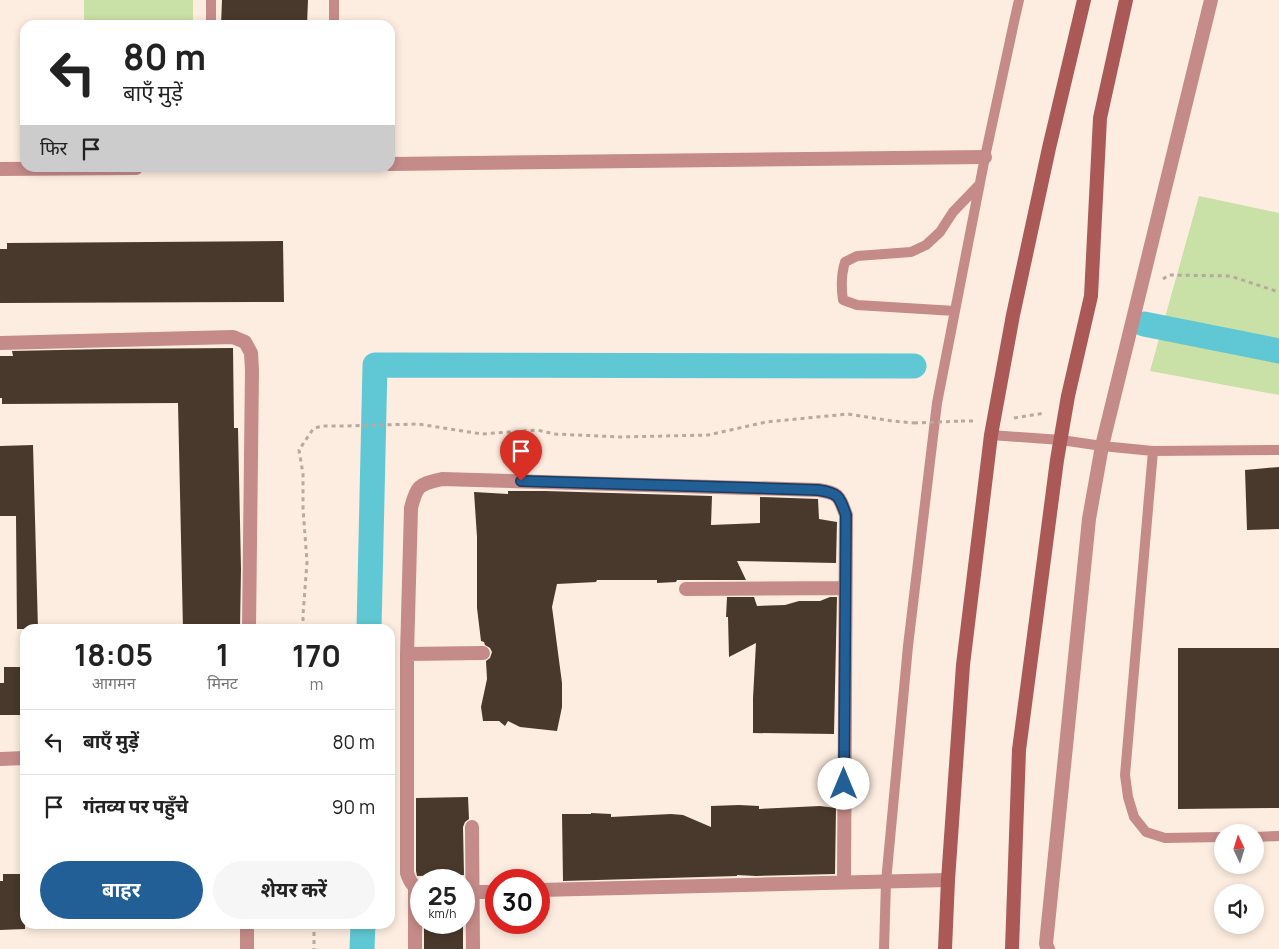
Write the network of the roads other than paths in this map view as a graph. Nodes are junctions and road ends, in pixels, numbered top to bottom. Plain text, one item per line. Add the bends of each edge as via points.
1 (211, 0) edge
2 (334, 0) edge
3 (1020, 0) edge
4 (1084, 0) edge
5 (1126, 0) edge
6 (1211, 0) edge
7 (211, 20) edge
8 (334, 20) edge
9 (985, 158) junction
10 (395, 164) edge
11 (0, 169) edge
12 (20, 169) edge
13 (979, 185) junction
14 (955, 311) junction
15 (0, 343) edge
16 (991, 435) junction
17 (1061, 440) junction
18 (1102, 446) junction
19 (1279, 450) edge
20 (1153, 451) junction
21 (845, 588) junction
22 (686, 589) dead end
23 (249, 624) edge
24 (407, 654) junction
25 (483, 654) dead end
26 (20, 758) edge
27 (0, 759) edge
28 (472, 827) dead end
29 (1279, 836) edge
30 (1214, 837) edge
31 (1264, 837) edge
32 (469, 869) edge
33 (948, 880) junction
34 (410, 881) edge
35 (844, 882) junction
36 (886, 882) junction
37 (550, 890) edge
38 (247, 929) edge
39 (416, 934) edge
40 (471, 934) edge
41 (247, 949) edge
42 (415, 949) edge
43 (472, 949) edge
44 (884, 949) edge
45 (945, 949) edge
46 (1012, 949) edge
47 (1048, 949) edge

1 - 7 lane
2 - 8 lane
3 - 9 lane
4 - 16 main road via 1013,315
5 - 17 main road via 1100,118 1091,296
6 - 18 street
9 - 10 street
9 - 13 lane
11 - 12 street
13 - 14 lane
13 - 14 lane via 926,245 911,252 857,256 845,262 842,271 843,300 857,305
14 - 36 lane via 937,403 908,646
15 - 23 street via 233,337 245,342 251,353 252,370
16 - 17 lane
16 - 33 main road via 963,665
17 - 18 lane
17 - 46 main road via 1019,750
18 - 20 lane
18 - 47 street via 1089,519
19 - 20 lane
20 - 30 lane via 1125,775 1128,796 1134,817 1146,832 1166,838
21 - 22 street
21 - 24 street via 846,515 840,498 831,492 442,479 418,487 411,508
21 - 35 street
24 - 25 street
24 - 34 street via 407,873
26 - 27 street
28 - 32 street
29 - 31 lane
33 - 36 street
33 - 45 main road
35 - 36 street
35 - 37 street
36 - 44 lane
38 - 41 street
39 - 42 street
40 - 43 street

